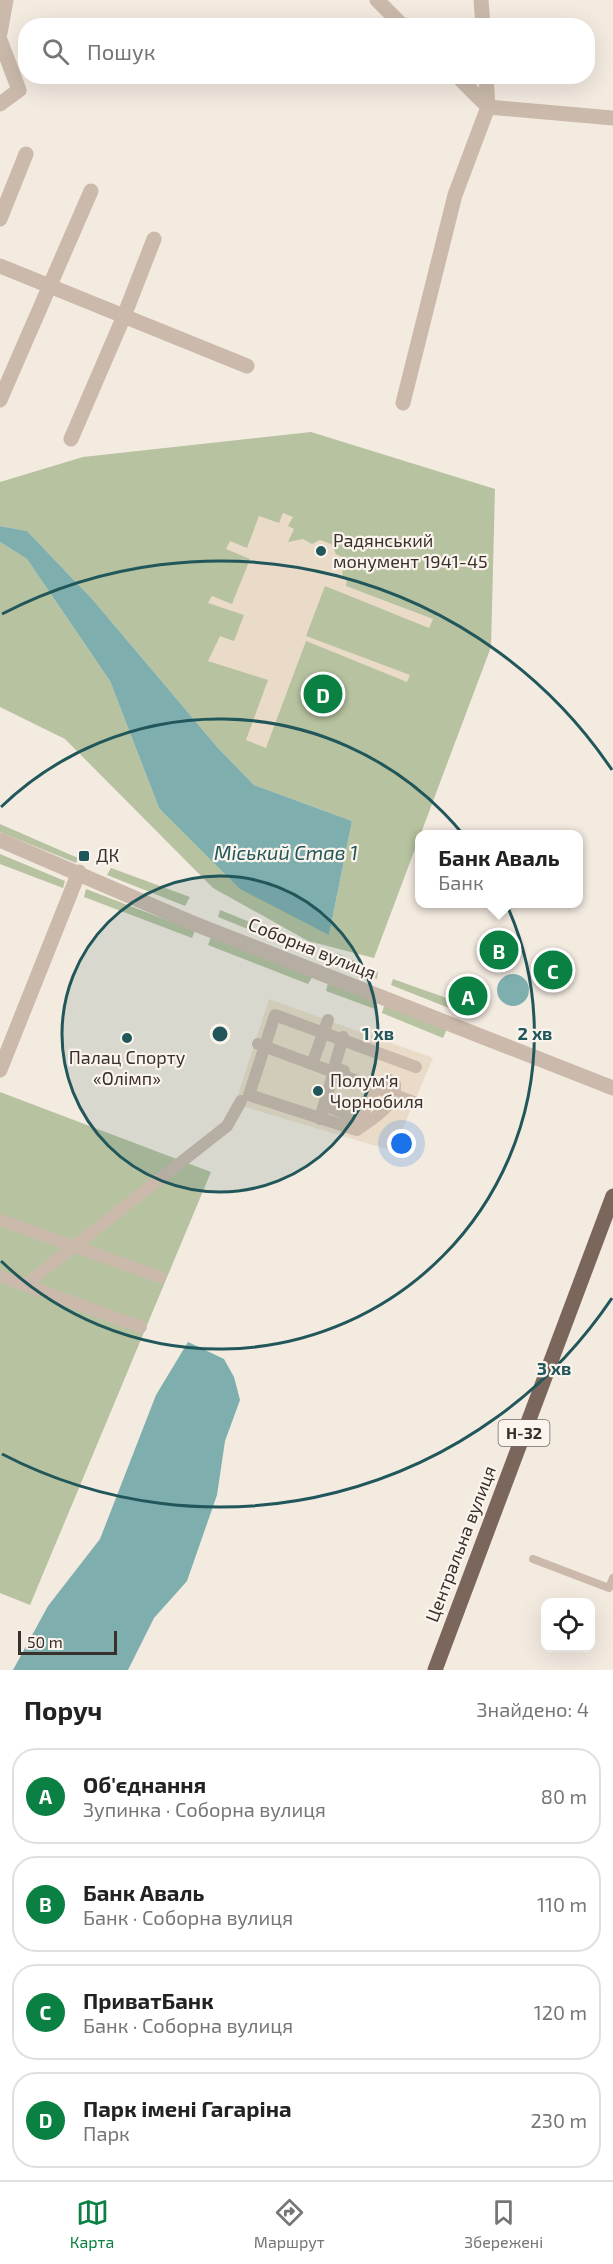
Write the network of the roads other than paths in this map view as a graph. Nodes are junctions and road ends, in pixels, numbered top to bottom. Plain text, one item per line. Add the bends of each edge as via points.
1 (6, 0) edge
2 (377, 0) edge
3 (481, 0) edge
4 (395, 18) edge
5 (482, 18) edge
6 (0, 33) edge
7 (0, 40) edge
8 (465, 84) edge
9 (487, 84) edge
10 (0, 104) edge
11 (488, 107) junction
12 (613, 118) edge
13 (26, 154) dead end
14 (92, 191) dead end
15 (0, 219) edge
16 (154, 239) dead end
17 (0, 266) edge
18 (50, 285) junction
19 (124, 316) junction
20 (247, 366) dead end
21 (0, 400) edge
22 (403, 403) dead end
23 (71, 439) dead end
24 (0, 840) edge
25 (79, 872) junction
26 (327, 1020) dead end
27 (343, 1037) dead end
28 (257, 1044) dead end
29 (312, 1064) junction
30 (416, 1067) dead end
31 (0, 1070) edge
32 (334, 1072) junction
33 (358, 1081) junction
34 (376, 1088) junction
35 (613, 1088) edge
36 (241, 1101) dead end
37 (414, 1102) dead end
38 (324, 1105) junction
39 (320, 1119) junction
40 (359, 1125) junction
41 (613, 1196) edge
42 (0, 1220) edge
43 (74, 1246) junction
44 (0, 1276) edge
45 (160, 1277) dead end
46 (25, 1285) junction
47 (141, 1327) dead end
48 (533, 1559) dead end
49 (613, 1578) edge
50 (435, 1670) edge

1 - 6 street
2 - 4 street
3 - 5 street
7 - 10 street via 19,90
8 - 11 street
9 - 11 street
11 - 12 street
11 - 22 street via 455,195
13 - 15 street
14 - 18 street
16 - 19 street
17 - 18 street
18 - 19 street
18 - 21 street
19 - 20 street
19 - 23 street
24 - 25 street, Соборна вулиця
25 - 31 street
25 - 35 street, Соборна вулиця via 190,922
26 - 29 street
27 - 33 street via 334,1068 356,1075
28 - 29 street
29 - 32 street
30 - 39 street via 275,1015 249,1095
32 - 33 street
32 - 38 street
33 - 34 street
34 - 37 street
34 - 40 street
34 - 40 street via 389,1080 396,1090 387,1108
36 - 43 street via 227,1125
38 - 39 street
38 - 40 street
39 - 40 street
41 - 50 main road, Центральна вулиця / Н-32
42 - 43 street
43 - 45 street
43 - 46 street
44 - 46 street
46 - 47 street
48 - 49 lane via 609,1588

